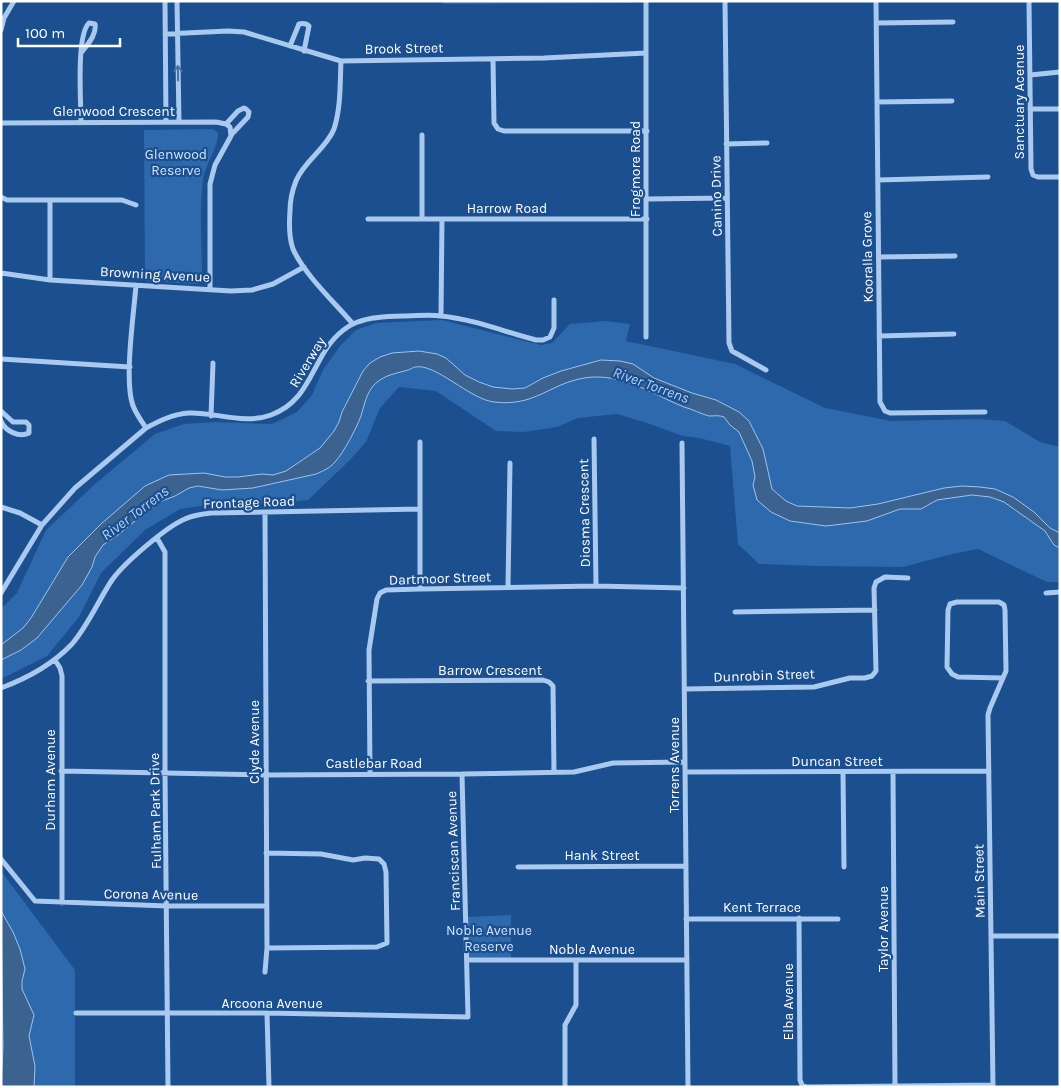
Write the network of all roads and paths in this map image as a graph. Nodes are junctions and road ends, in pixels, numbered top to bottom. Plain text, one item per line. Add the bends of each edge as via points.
1 (14, 1) edge
2 (164, 1) edge
3 (177, 1) edge
4 (646, 1) edge
5 (725, 1) edge
6 (876, 1) edge
7 (1029, 1) edge
8 (953, 22) dead end
9 (876, 23) junction
10 (1, 30) edge
11 (177, 33) junction
12 (165, 34) junction
13 (290, 46) junction
14 (304, 50) junction
15 (81, 53) junction
16 (646, 54) junction
17 (493, 59) junction
18 (341, 60) junction
19 (1060, 72) edge
20 (1030, 75) junction
21 (952, 101) dead end
22 (877, 102) junction
23 (1030, 109) junction
24 (1060, 109) edge
25 (81, 122) junction
26 (166, 122) junction
27 (179, 122) junction
28 (1, 123) edge
29 (226, 124) junction
30 (647, 130) junction
31 (422, 135) dead end
32 (231, 136) junction
33 (767, 143) dead end
34 (726, 144) junction
35 (988, 177) dead end
36 (1060, 177) edge
37 (878, 180) junction
38 (1, 197) edge
39 (727, 198) junction
40 (647, 199) junction
41 (50, 200) junction
42 (136, 205) dead end
43 (368, 219) dead end
44 (422, 219) junction
45 (442, 219) junction
46 (647, 219) junction
47 (954, 256) dead end
48 (879, 257) junction
49 (304, 267) junction
50 (1, 273) edge
51 (50, 280) junction
52 (136, 285) junction
53 (210, 288) junction
54 (554, 300) dead end
55 (440, 315) junction
56 (353, 324) junction
57 (954, 334) dead end
58 (879, 336) junction
59 (646, 337) dead end
60 (1, 359) edge
61 (213, 362) dead end
62 (130, 367) junction
63 (766, 370) dead end
64 (1, 411) edge
65 (985, 412) dead end
66 (211, 416) junction
67 (1, 421) edge
68 (146, 428) junction
69 (594, 439) dead end
70 (420, 442) dead end
71 (682, 443) dead end
72 (510, 463) dead end
73 (1, 507) edge
74 (420, 509) junction
75 (265, 512) junction
76 (42, 525) junction
77 (157, 538) junction
78 (908, 578) dead end
79 (596, 586) junction
80 (508, 587) junction
81 (684, 588) junction
82 (420, 589) junction
83 (1060, 592) edge
84 (1, 593) edge
85 (1046, 593) dead end
86 (875, 610) junction
87 (735, 612) dead end
88 (55, 660) junction
89 (1003, 678) junction
90 (368, 681) junction
91 (1, 688) edge
92 (685, 688) junction
93 (685, 762) junction
94 (61, 771) junction
95 (989, 771) junction
96 (554, 772) junction
97 (686, 772) junction
98 (843, 772) junction
99 (893, 773) junction
100 (165, 774) junction
101 (265, 774) junction
102 (370, 774) junction
103 (462, 774) junction
104 (266, 853) junction
105 (1, 859) edge
106 (686, 866) junction
107 (518, 867) dead end
108 (844, 867) dead end
109 (62, 903) junction
110 (167, 906) junction
111 (266, 906) junction
112 (799, 918) junction
113 (686, 919) junction
114 (838, 919) dead end
115 (991, 936) junction
116 (1060, 936) edge
117 (267, 948) junction
118 (467, 960) junction
119 (576, 960) junction
120 (687, 960) junction
121 (265, 972) dead end
122 (76, 1013) dead end
123 (268, 1013) junction
124 (168, 1014) junction
125 (468, 1017) joint
126 (895, 1086) junction
127 (993, 1086) edge
128 (168, 1087) edge
129 (269, 1087) edge
130 (565, 1087) edge
131 (688, 1087) edge

1 - 10 street
2 - 12 street
3 - 11 street
4 - 16 street, Frogmore Road
5 - 34 street, Canino Drive
6 - 9 street, Kooralla Grove
7 - 20 street, Sanctuary Acenue
8 - 9 street
9 - 22 street, Kooralla Grove
11 - 12 street, Brook Street
11 - 13 street, Brook Street via 244,32
27 -> 11 street
12 - 26 street
13 - 14 street, Brook Street
13 - 14 street via 299,24 307,24 309,30
14 - 18 street, Brook Street
15 - 15 street via 84,27 89,23 95,24 96,30
15 - 25 street
16 - 17 street, Brook Street
16 - 30 street, Frogmore Road
17 - 18 street, Brook Street
17 - 30 street via 494,123 498,130
18 - 49 street via 334,129 305,165 290,200 290,236 293,249
19 - 20 street
20 - 23 street, Sanctuary Acenue
21 - 22 street
22 - 37 street, Kooralla Grove
23 - 24 street
23 - 36 street, Sanctuary Acenue via 1033,175
25 - 26 street, Glenwood Crescent
25 - 28 street, Glenwood Crescent
26 - 27 street, Glenwood Crescent
27 - 29 street, Glenwood Crescent
29 - 32 street
29 - 32 street via 240,109 246,108 249,112 248,118
30 - 40 street, Frogmore Road
31 - 44 street
32 - 53 street via 215,166 210,184
33 - 34 street
34 - 39 street, Canino Drive
35 - 37 street
37 - 48 street, Kooralla Grove
38 - 41 street via 7,200
39 - 40 street
39 - 63 street, Canino Drive via 729,344 732,350
40 - 46 street, Frogmore Road
41 - 42 street via 122,200
41 - 51 street
43 - 44 street, Harrow Road
44 - 45 street, Harrow Road
45 - 46 street, Harrow Road
45 - 55 street
46 - 59 street, Frogmore Road
47 - 48 street
48 - 58 street, Kooralla Grove
49 - 53 street, Browning Avenue via 273,284 252,290
49 - 56 street
50 - 51 street, Browning Avenue
51 - 52 street, Browning Avenue
52 - 53 street, Browning Avenue
52 - 62 street
54 - 55 street, Riverway via 554,328 550,337 543,340
55 - 56 street, Riverway via 379,317
56 - 66 street, Riverway via 336,336 298,398 285,410 253,419
57 - 58 street
58 - 65 street, Kooralla Grove via 880,402 885,411
60 - 62 street
61 - 66 street
62 - 68 street via 130,392
64 - 67 street via 13,422 26,422 29,433 21,436 6,430
66 - 68 street, Riverway via 178,414
68 - 76 street, Riverway via 75,488
69 - 79 street, Diosma Crescent
70 - 74 street
71 - 81 street, Torrens Avenue
72 - 80 street
73 - 76 street
74 - 75 street, Frontage Road
74 - 82 street
75 - 77 street, Frontage Road via 194,515
75 - 101 street, Clyde Avenue
76 - 84 street, Riverway
77 - 88 street, Frontage Road via 122,568 86,626
77 - 100 street, Fulham Park Drive via 165,552
78 - 86 street via 885,578 876,582
79 - 80 street, Dartmoor Street
79 - 81 street, Dartmoor Street
80 - 82 street, Dartmoor Street
81 - 92 street, Torrens Avenue
82 - 90 street, Dartmoor Street via 380,593 368,650
83 - 85 street
86 - 87 street
86 - 92 street, Dunrobin Street via 876,671 872,676 814,687
88 - 91 street, Frontage Road
88 - 94 street, Durham Avenue via 62,676
89 - 89 street, Main Street via 958,677 952,674 947,667 950,604 999,602 1004,605 1006,671
89 - 95 street, Main Street via 989,713
90 - 96 street, Barrow Crescent via 549,682 553,686
90 - 102 street, Dartmoor Street
92 - 93 street, Torrens Avenue
93 - 96 street, Castlebar Road via 613,763 574,772
93 - 97 street, Torrens Avenue
94 - 100 street, Castlebar Road
94 - 109 street, Durham Avenue
95 - 99 street, Duncan Street
95 - 115 street, Main Street
96 - 103 street, Castlebar Road
97 - 98 street, Duncan Street
97 - 106 street, Torrens Avenue
98 - 99 street, Duncan Street
98 - 108 street
99 - 126 street, Taylor Avenue
100 - 101 street, Castlebar Road
100 - 110 street, Fulham Park Drive
101 - 102 street, Castlebar Road
101 - 104 street, Clyde Avenue
102 - 103 street, Castlebar Road
103 - 118 street, Franciscan Avenue
104 - 111 street, Clyde Avenue
104 - 117 street via 379,859 386,872 387,943 377,947
105 - 109 street, Corona Avenue via 35,901
106 - 107 street, Hank Street
106 - 113 street, Torrens Avenue
109 - 110 street, Corona Avenue
110 - 111 street, Corona Avenue
110 - 124 street, Fulham Park Drive
111 - 117 street, Clyde Avenue
112 - 113 street, Kent Terrace
112 - 114 street, Kent Terrace
112 - 126 street, Elba Avenue via 802,1084 807,1087
113 - 120 street, Torrens Avenue
115 - 116 street
115 - 127 street, Main Street
117 - 121 street, Clyde Avenue
118 - 119 street, Noble Avenue
118 - 125 street, Franciscan Avenue
119 - 120 street, Noble Avenue
119 - 130 street via 576,1005 565,1025
120 - 131 street, Torrens Avenue
122 - 124 street, Arcoona Avenue
123 - 124 street, Arcoona Avenue
123 - 125 street, Arcoona Avenue
123 - 129 street
124 - 128 street, Fulham Park Drive
126 - 127 street

